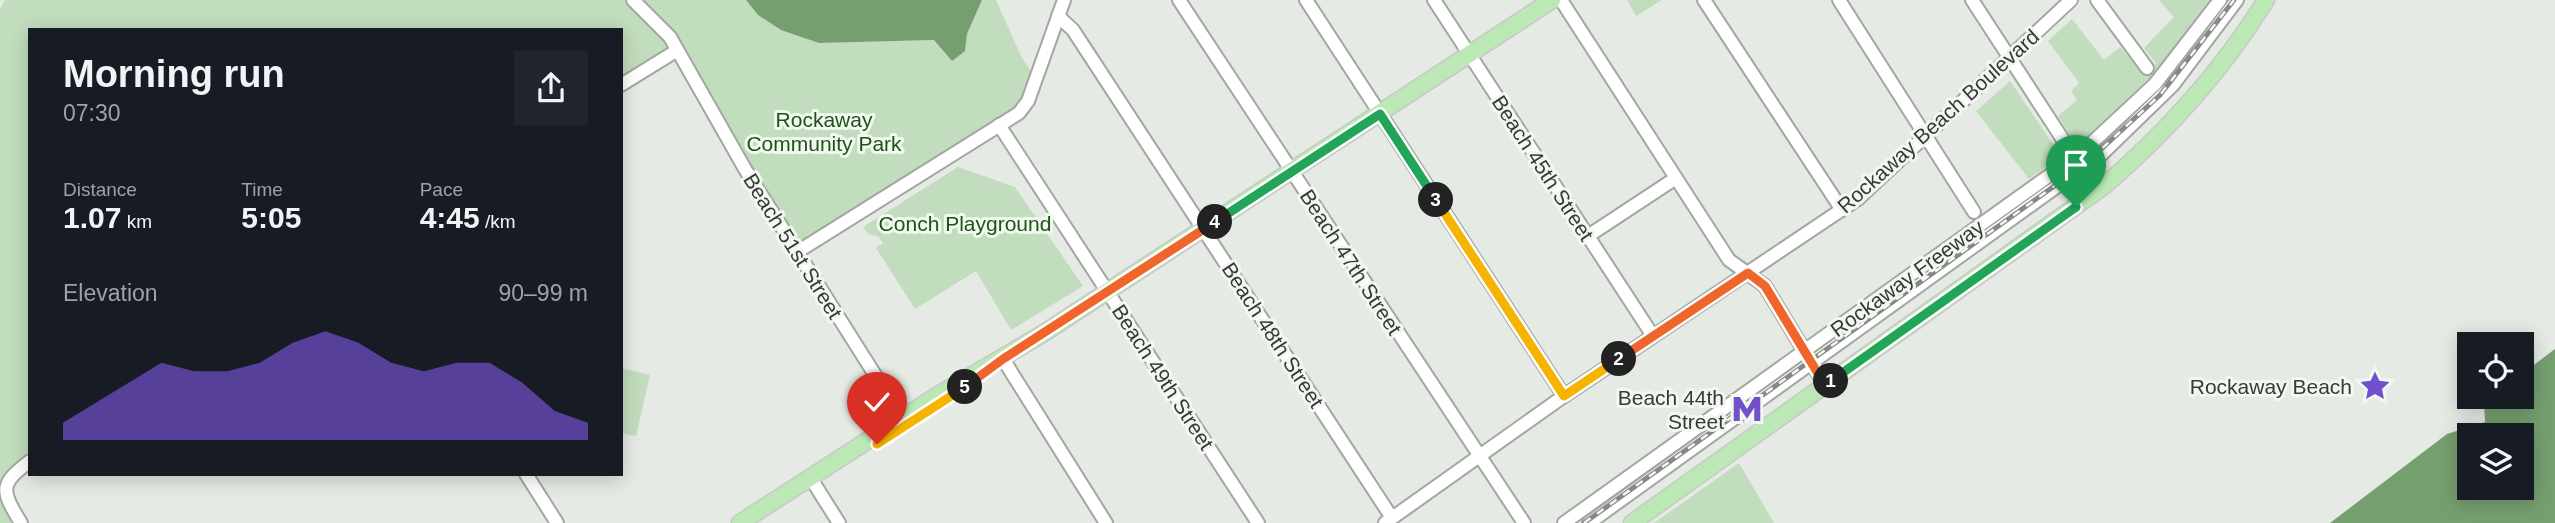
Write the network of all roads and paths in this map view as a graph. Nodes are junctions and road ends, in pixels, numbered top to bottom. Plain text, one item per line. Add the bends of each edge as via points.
1 (633, 0) edge
2 (1064, 0) edge
3 (1179, 0) edge
4 (1306, 0) edge
5 (1434, 0) edge
6 (1552, 0) edge
7 (1560, 0) edge
8 (1704, 0) edge
9 (1839, 0) edge
10 (1972, 0) edge
11 (2071, 0) edge
12 (2097, 0) edge
13 (2220, 0) edge
14 (2237, 0) edge
15 (2266, 0) edge
16 (1058, 16) junction
17 (676, 51) junction
18 (1469, 55) junction
19 (2010, 58) junction
20 (2147, 68) dead end
21 (623, 84) edge
22 (1380, 114) junction
23 (999, 125) junction
24 (1926, 135) junction
25 (2074, 158) junction
26 (2082, 170) junction
27 (1291, 171) junction
28 (1676, 178) junction
29 (2096, 192) junction
30 (1842, 210) junction
31 (1975, 212) dead end
32 (1203, 229) junction
33 (1588, 236) junction
34 (797, 252) junction
35 (1748, 273) junction
36 (1107, 292) junction
37 (1653, 336) junction
38 (1805, 351) junction
39 (1003, 359) junction
40 (1812, 363) junction
41 (1825, 385) junction
42 (1564, 396) junction
43 (904, 421) junction
44 (1478, 457) junction
45 (28, 462) edge
46 (527, 476) edge
47 (813, 481) junction
48 (1389, 520) edge
49 (21, 523) edge
50 (557, 523) edge
51 (740, 523) edge
52 (756, 523) edge
53 (839, 523) edge
54 (1106, 523) edge
55 (1258, 523) edge
56 (1524, 523) edge
57 (1564, 523) edge
58 (1589, 523) edge
59 (1632, 523) edge

1 - 17 street, Beach 51st Street via 667,33
2 - 16 street
3 - 27 street, Beach 47th Street
4 - 22 street
5 - 18 street, Beach 45th Street
6 - 18 main road
7 - 28 street
8 - 30 street
9 - 24 street
10 - 19 street
11 - 19 street, Rockaway Beach Boulevard
12 - 20 street
13 - 25 street, Rockaway Freeway via 2155,84
14 - 26 street, Rockaway Freeway via 2159,101
15 - 29 main road via 2198,94 2149,146
16 - 23 street via 1028,101 1019,113
16 - 32 street, Beach 48th Street via 1073,30
17 - 21 street
17 - 34 street, Beach 51st Street
18 - 22 main road
18 - 33 street, Beach 45th Street
19 - 24 street, Rockaway Beach Boulevard
19 - 25 street
22 - 27 main road
22 - 42 street
23 - 34 street
23 - 36 street, Beach 49th Street
24 - 30 street, Rockaway Beach Boulevard
24 - 31 street
25 - 26 street
25 - 38 street, Rockaway Freeway
26 - 29 street
26 - 40 street, Rockaway Freeway
27 - 32 main road
27 - 44 street, Beach 47th Street
28 - 33 street
28 - 35 street via 1729,260
29 - 41 main road
30 - 35 street, Rockaway Beach Boulevard
32 - 36 main road
32 - 48 street, Beach 48th Street
33 - 37 street, Beach 45th Street
34 - 43 street, Beach 51st Street
35 - 37 street, Rockaway Beach Boulevard
35 - 38 street via 1765,286
36 - 39 main road
36 - 55 street, Beach 49th Street
37 - 42 street, Rockaway Beach Boulevard
38 - 40 street
38 - 57 street, Rockaway Freeway
39 - 43 main road via 952,386
39 - 54 street
40 - 41 street
40 - 58 street, Rockaway Freeway
41 - 59 main road
42 - 44 street, Rockaway Beach Boulevard
43 - 47 main road
44 - 48 street, Rockaway Beach Boulevard
44 - 56 street, Beach 47th Street
45 - 49 street via 7,475 2,486
46 - 50 street
47 - 51 main road
47 - 52 main road
47 - 53 street

